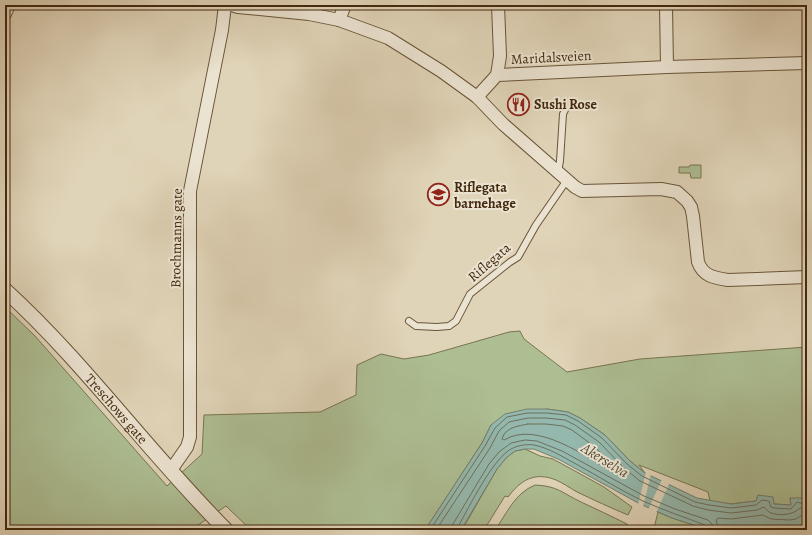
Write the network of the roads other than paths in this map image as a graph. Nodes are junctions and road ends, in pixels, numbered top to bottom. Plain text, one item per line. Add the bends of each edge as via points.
1 (9, 5) edge
2 (225, 5) edge
3 (232, 5) edge
4 (345, 5) edge
5 (498, 5) edge
6 (666, 5) edge
7 (5, 14) edge
8 (339, 20) junction
9 (807, 63) edge
10 (667, 67) junction
11 (497, 75) junction
12 (477, 98) junction
13 (565, 110) dead end
14 (562, 176) junction
15 (807, 277) edge
16 (5, 290) edge
17 (409, 321) dead end
18 (171, 470) junction
19 (226, 530) edge

1 - 7 street
2 - 18 street, Brochmanns gate via 190,191 190,437 187,447
3 - 8 street
4 - 8 street
5 - 11 street via 500,56
6 - 10 street
8 - 12 street via 388,38 441,71
9 - 10 street, Maridalsveien
10 - 11 street, Maridalsveien
11 - 12 street, Maridalsveien
12 - 14 street
13 - 14 lane via 560,161
14 - 15 street via 582,191 661,189 677,192 691,207 700,268 717,279
14 - 17 lane, Riflegata via 518,257 470,294 456,321 449,326 437,327 416,326
16 - 18 street, Treschows gate via 55,338
18 - 19 street, Treschows gate

